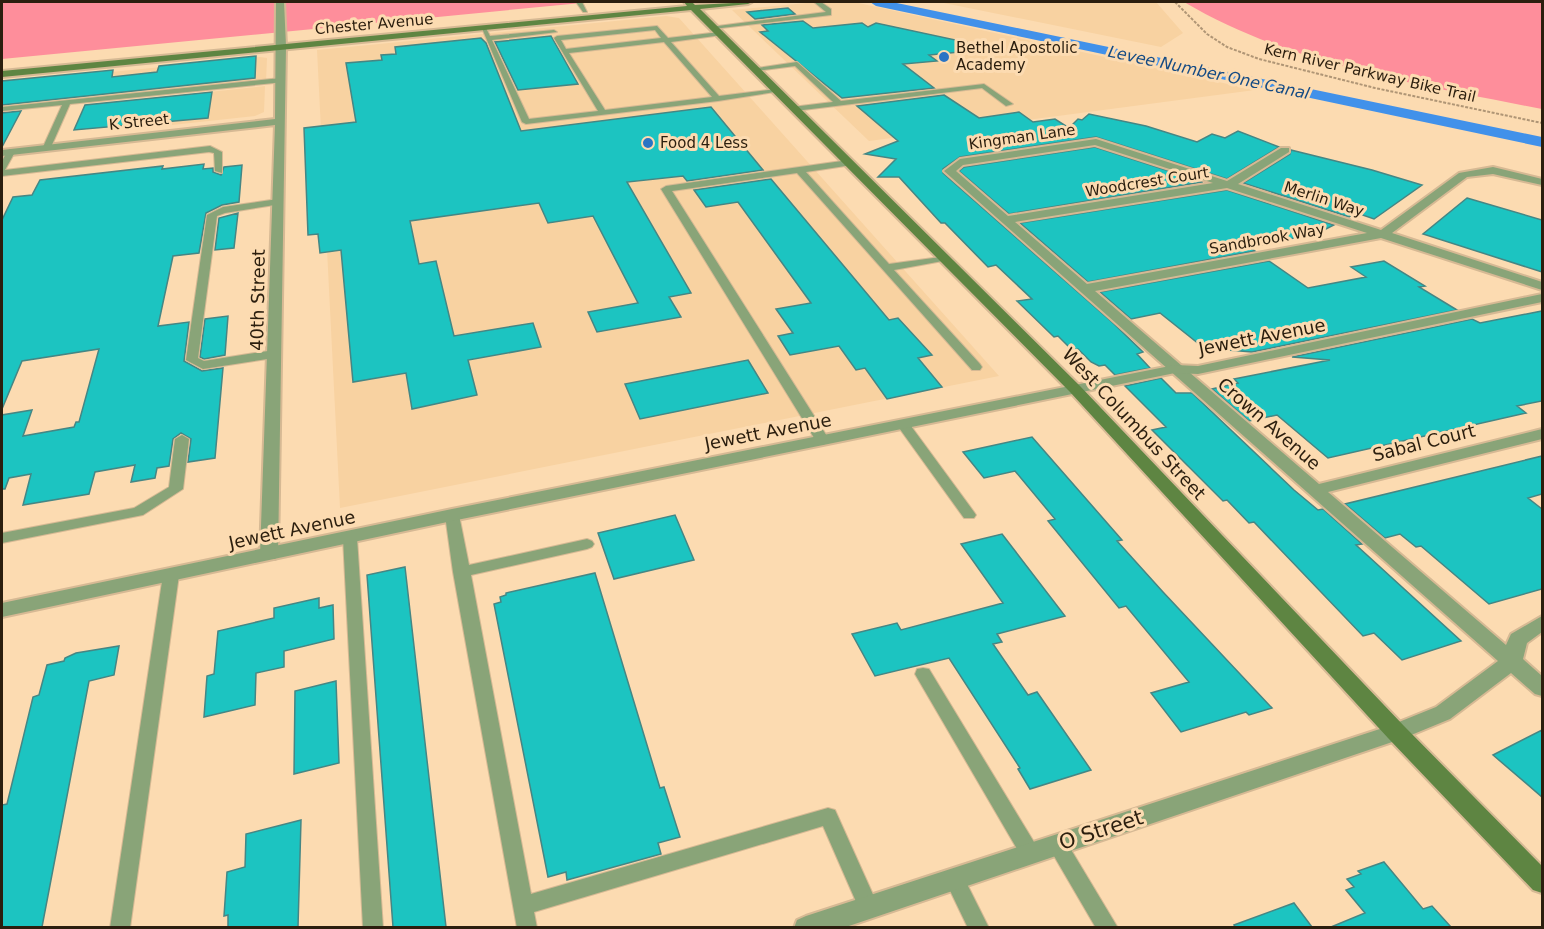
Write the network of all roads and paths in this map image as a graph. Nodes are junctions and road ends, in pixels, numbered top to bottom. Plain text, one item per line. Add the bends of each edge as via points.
1 (280, 2) edge
2 (579, 2) edge
3 (748, 2) edge
4 (817, 2) edge
5 (1175, 2) edge
6 (687, 3) edge
7 (585, 11) junction
8 (548, 21) junction
9 (483, 27) junction
10 (716, 31) junction
11 (555, 35) junction
12 (488, 38) junction
13 (666, 40) junction
14 (282, 43) junction
15 (564, 51) junction
16 (2, 67) edge
17 (755, 69) junction
18 (2, 74) edge
19 (281, 80) junction
20 (777, 91) junction
21 (718, 99) junction
22 (67, 103) junction
23 (839, 104) junction
24 (1010, 104) dead end
25 (2, 109) edge
26 (795, 109) junction
27 (603, 112) junction
28 (280, 121) junction
29 (1542, 123) edge
30 (201, 130) junction
31 (1096, 142) joint
32 (47, 147) junction
33 (1285, 150) dead end
34 (196, 151) junction
35 (6, 152) edge
36 (849, 163) junction
37 (954, 165) joint
38 (2, 168) edge
39 (799, 170) junction
40 (219, 171) dead end
41 (2, 174) edge
42 (1542, 182) edge
43 (1230, 184) junction
44 (278, 202) junction
45 (1005, 220) junction
46 (1383, 234) junction
47 (944, 258) junction
48 (886, 268) junction
49 (1542, 286) edge
50 (1083, 289) junction
51 (1542, 298) edge
52 (274, 354) junction
53 (976, 368) dead end
54 (1175, 369) junction
55 (1075, 389) junction
56 (903, 425) junction
57 (1542, 434) edge
58 (182, 439) dead end
59 (823, 441) junction
60 (1315, 490) junction
61 (969, 514) dead end
62 (452, 515) junction
63 (2, 538) edge
64 (350, 538) junction
65 (587, 544) dead end
66 (269, 555) junction
67 (461, 572) junction
68 (171, 575) junction
69 (2, 610) edge
70 (1542, 623) edge
71 (1512, 662) junction
72 (922, 675) dead end
73 (1542, 688) edge
74 (1396, 732) junction
75 (1057, 844) junction
76 (1030, 853) junction
77 (954, 878) junction
78 (1542, 882) edge
79 (523, 906) junction
80 (858, 916) edge
81 (120, 927) edge
82 (373, 927) edge
83 (527, 927) edge
84 (806, 927) edge
85 (979, 927) edge
86 (1108, 927) edge

1 - 14 street, 40th Street
2 - 7 lane
3 - 6 main road, Chester Avenue
4 - 10 lane via 829,14
5 - 29 path, Kern River Parkway Bike Trail via 1207,34 1227,47 1259,59
6 - 7 main road, Chester Avenue
6 - 8 main road, Chester Avenue
6 - 10 main road, West Columbus Street
7 - 14 main road, Chester Avenue
8 - 9 main road, Chester Avenue
8 - 11 lane
9 - 12 lane
9 - 14 main road, Chester Avenue
10 - 13 lane
10 - 17 main road, West Columbus Street
11 - 12 lane
11 - 13 lane via 657,28
11 - 15 lane
12 - 27 lane via 526,122
13 - 15 lane
13 - 21 lane
14 - 16 main road, Chester Avenue
14 - 18 main road, Chester Avenue
14 - 19 street, 40th Street
15 - 27 lane
17 - 20 main road, West Columbus Street
17 - 23 lane via 797,64
19 - 22 lane
19 - 28 street, 40th Street
20 - 21 lane
20 - 26 main road, West Columbus Street
21 - 27 lane
22 - 25 lane
22 - 32 lane
23 - 24 lane via 984,86
23 - 26 lane
26 - 36 main road, West Columbus Street
28 - 30 street, K Street
28 - 44 street, 40th Street
30 - 32 street, K Street
30 - 34 lane
31 - 37 street, Kingman Lane
31 - 43 street, Merlin Way
32 - 35 street, K Street
33 - 43 street, Woodcrest Court
34 - 40 lane via 218,152
34 - 41 lane
35 - 38 lane
36 - 39 lane
36 - 47 main road, West Columbus Street
37 - 45 street, Crown Avenue via 949,171
39 - 48 lane
39 - 59 lane via 666,189
42 - 46 street, Sandbrook Way via 1491,170 1474,171
43 - 45 street, Woodcrest Court
43 - 46 street, Merlin Way
44 - 52 street, 40th Street
44 - 52 lane via 212,215 192,360 203,365
45 - 50 street, Crown Avenue
46 - 49 street, Merlin Way
46 - 50 street, Sandbrook Way
47 - 48 lane
47 - 55 main road, West Columbus Street
48 - 53 lane
50 - 54 street, Crown Avenue
51 - 54 street, Jewett Avenue via 1197,370
52 - 66 street, 40th Street
54 - 55 street, Jewett Avenue
54 - 60 street, Crown Avenue
55 - 56 street, Jewett Avenue
55 - 74 main road, West Columbus Street
56 - 59 street, Jewett Avenue
56 - 61 lane
57 - 60 street, Sabal Court
58 - 63 lane via 176,489 138,512
59 - 62 street, Jewett Avenue
60 - 71 street, Crown Avenue
62 - 64 street, Jewett Avenue
62 - 67 lane
64 - 66 street, Jewett Avenue
64 - 82 lane
65 - 67 lane
66 - 68 street, Jewett Avenue
67 - 79 lane
68 - 69 street, Jewett Avenue
68 - 81 lane
70 - 71 street via 1518,639
71 - 73 street, Crown Avenue
71 - 74 street, O Street via 1443,713
72 - 76 lane
74 - 75 street, O Street
74 - 78 main road, West Columbus Street
75 - 76 street, O Street
75 - 86 lane
76 - 77 street, O Street
77 - 80 street, O Street
77 - 85 lane
79 - 80 lane via 828,816
79 - 83 lane
80 - 84 street, O Street

